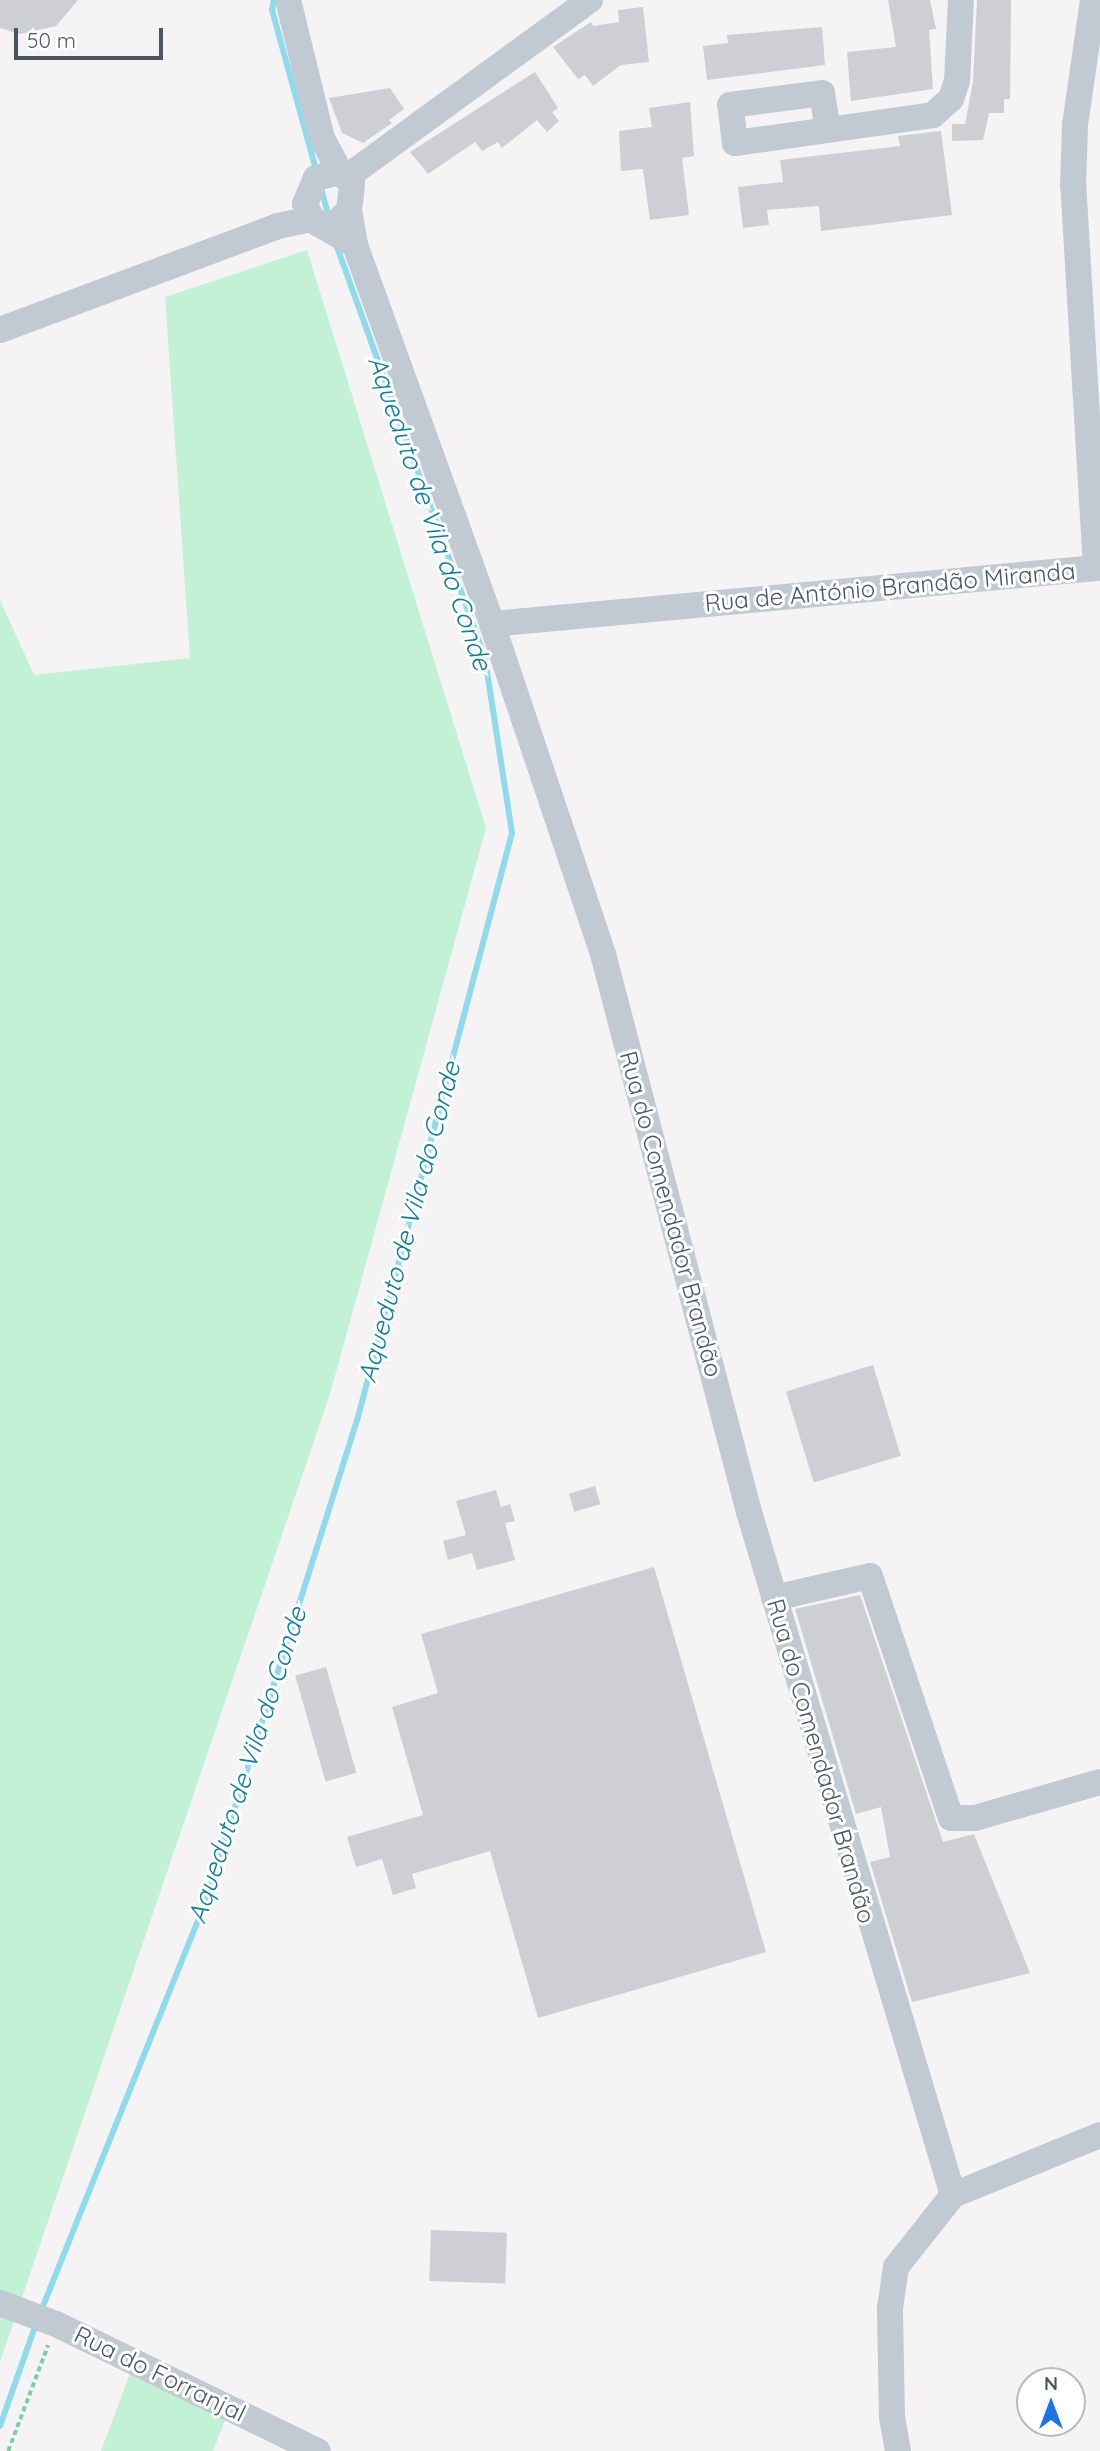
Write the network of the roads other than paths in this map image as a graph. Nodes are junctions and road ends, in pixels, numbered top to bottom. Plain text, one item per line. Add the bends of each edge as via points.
1 (288, 0) edge
2 (590, 0) edge
3 (961, 0) edge
4 (1093, 0) edge
5 (828, 130) dead end
6 (334, 176) junction
7 (349, 210) junction
8 (312, 215) junction
9 (355, 245) junction
10 (0, 330) edge
11 (1098, 568) edge
12 (492, 624) junction
13 (774, 1598) junction
14 (1100, 1782) edge
15 (1100, 2135) edge
16 (953, 2195) junction
17 (0, 2303) edge
18 (318, 2451) edge
19 (898, 2451) edge

1 - 6 street
2 - 6 street
3 - 5 street via 951,99 933,115
4 - 11 street, Rua de António Brandão Miranda via 1075,125 1073,186
6 - 7 street, Rua do Comendador Brandão via 354,192
6 - 8 street
7 - 8 street via 335,223
7 - 9 street, Rua do Comendador Brandão
8 - 9 street
8 - 10 street
9 - 12 street, Rua do Comendador Brandão
11 - 12 street, Rua de António Brandão Miranda
12 - 13 street, Rua do Comendador Brandão via 603,954
13 - 14 street via 870,1576 951,1818 975,1818
13 - 16 street, Rua do Comendador Brandão
15 - 16 street
16 - 19 street via 897,2267 891,2308 892,2417
17 - 18 street, Rua do Forranjal via 56,2323

